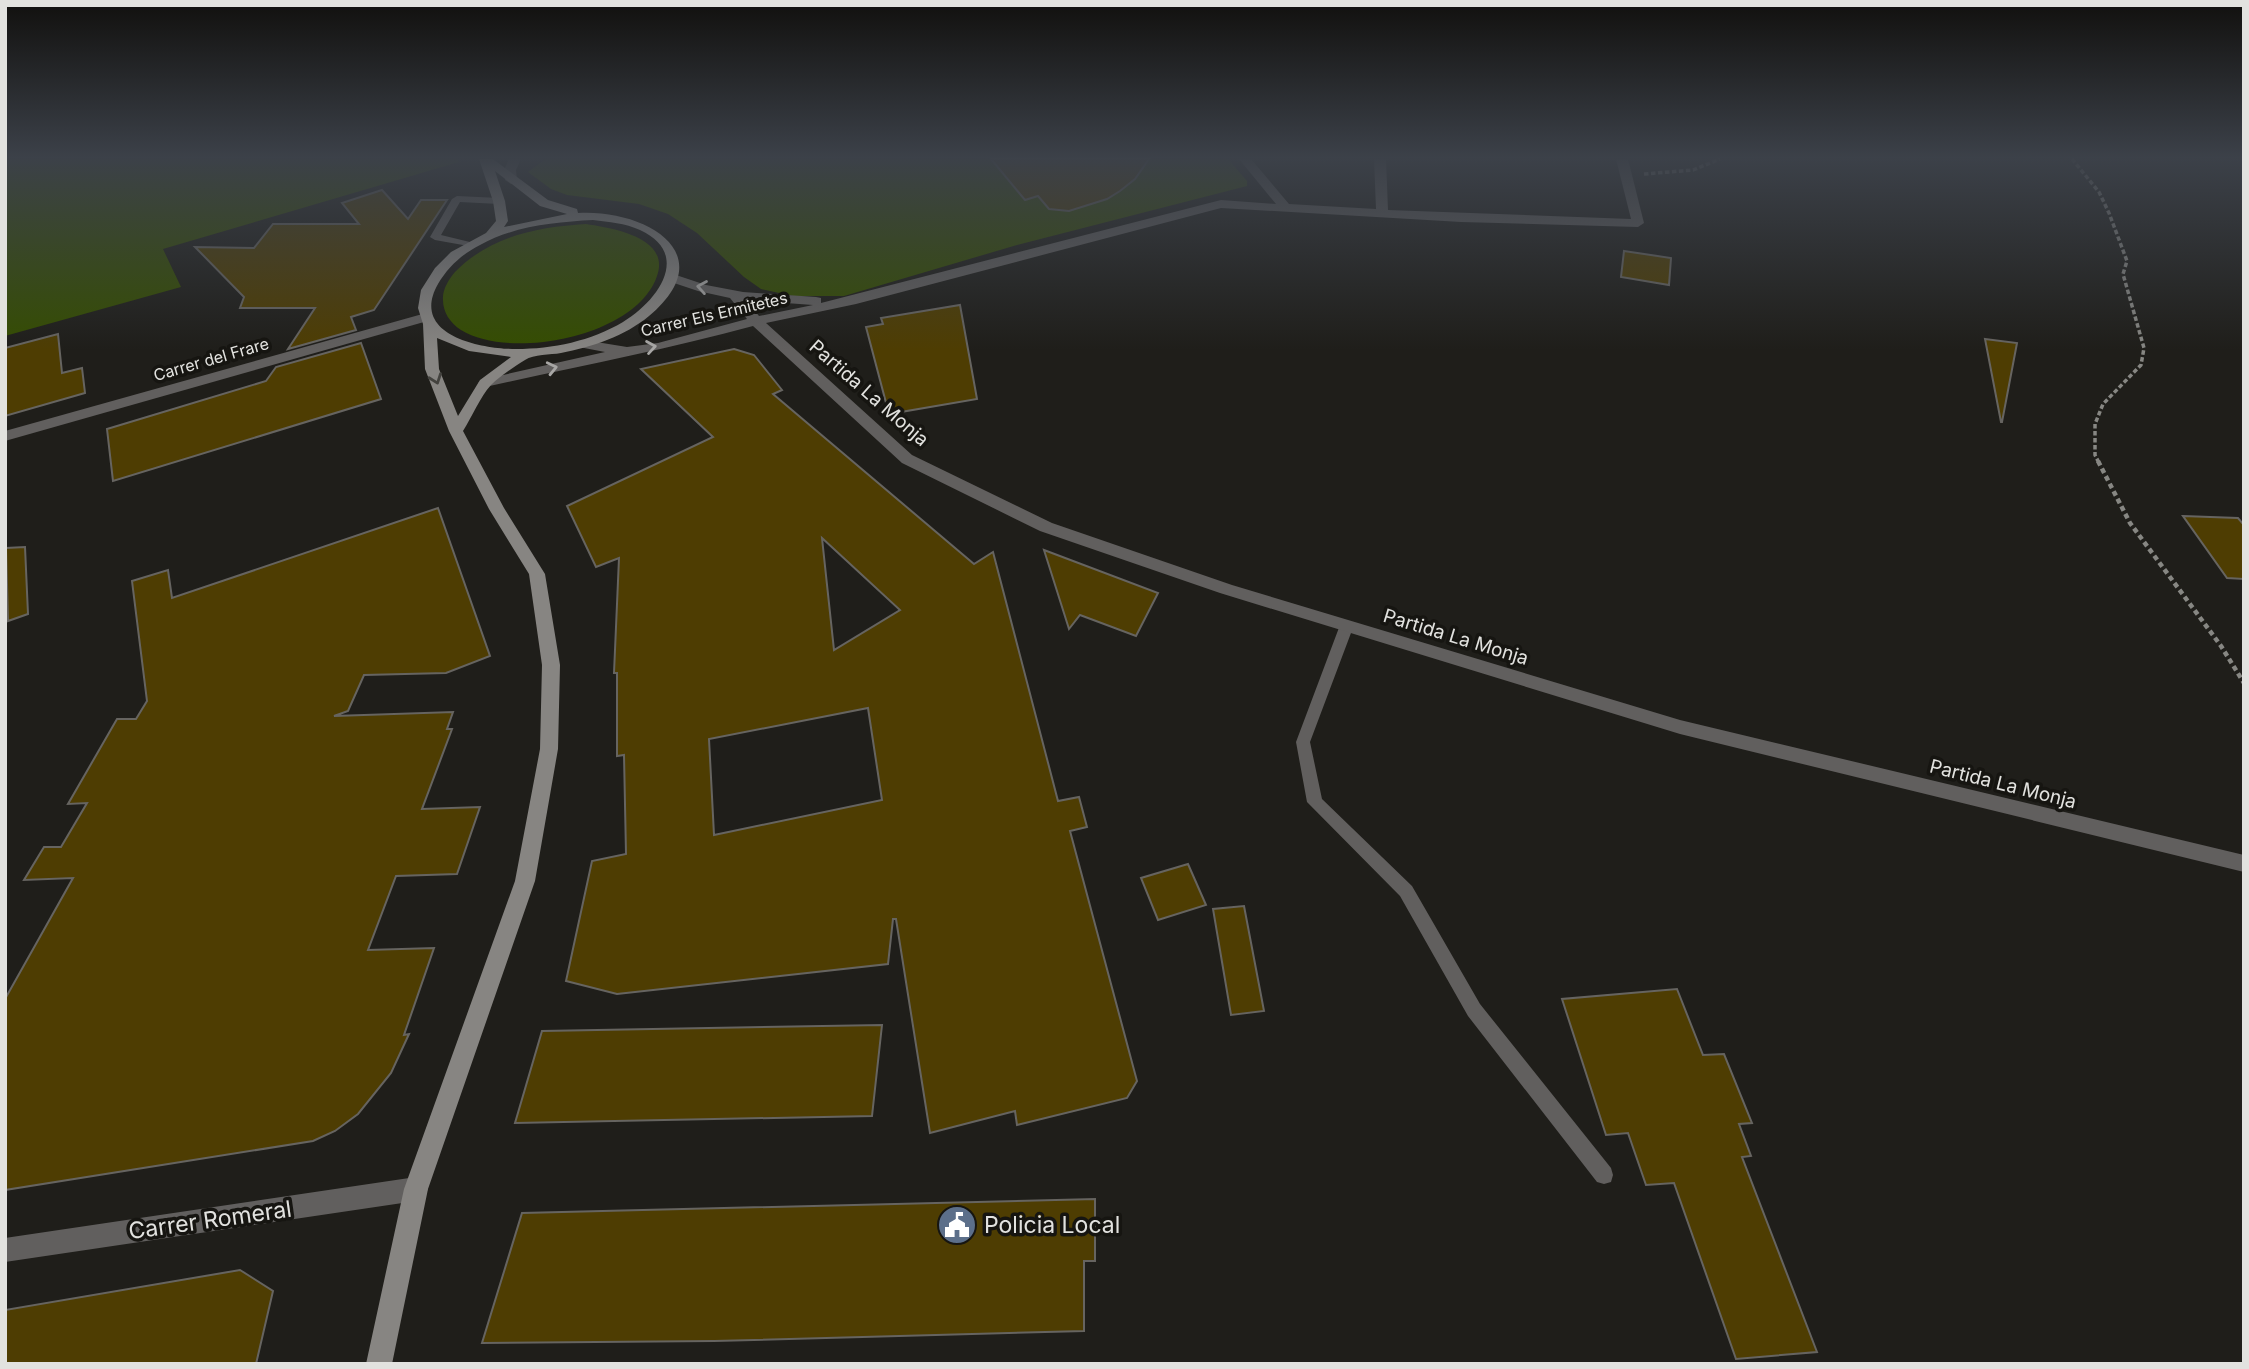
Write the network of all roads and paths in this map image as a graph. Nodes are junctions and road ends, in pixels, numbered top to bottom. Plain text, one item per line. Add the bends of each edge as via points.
1 (443, 223) edge
2 (500, 223) edge
3 (530, 223) edge
4 (625, 223) edge
5 (1149, 223) edge
6 (2113, 223) edge
7 (489, 236) junction
8 (470, 246) junction
9 (673, 278) junction
10 (733, 293) junction
11 (851, 301) junction
12 (428, 320) junction
13 (756, 321) junction
14 (584, 344) junction
15 (627, 351) junction
16 (524, 354) junction
17 (485, 383) junction
18 (456, 431) junction
19 (5, 436) edge
20 (1347, 625) junction
21 (2244, 683) edge
22 (2244, 864) edge
23 (1604, 1175) dead end
24 (416, 1189) junction
25 (5, 1250) edge
26 (379, 1364) edge

1 - 8 lane via 435,237
2 - 7 street
3 - 7 street
4 - 9 street via 657,235 669,248
5 - 11 street, Carrer Els Ermitetes
6 - 21 path via 2127,261 2123,274 2144,348 2141,365 2103,404 2095,424 2095,455 2130,523
7 - 8 street
8 - 12 street via 432,280 424,299
10 -> 9 street, Carrer Els Ermitetes
9 - 14 street via 643,315
10 - 11 street, Carrer Els Ermitetes via 794,302
10 - 13 street, Partida La Monja
11 - 13 street, Carrer Els Ermitetes
12 - 16 street via 450,341 483,352
12 -> 18 street via 432,369
12 - 19 street, Carrer del Frare
15 -> 13 street, Carrer Els Ermitetes
13 - 20 street, Partida La Monja via 906,459 1046,527
14 - 15 street, Carrer Els Ermitetes
14 - 16 street
17 -> 15 street
16 - 17 street
17 - 18 street
18 - 24 street via 537,574 551,665 549,749 526,881
20 - 22 street, Partida La Monja via 1680,727
20 - 23 lane via 1303,742 1315,802 1406,891 1474,1010
24 - 25 street, Carrer Romeral
24 - 26 street

